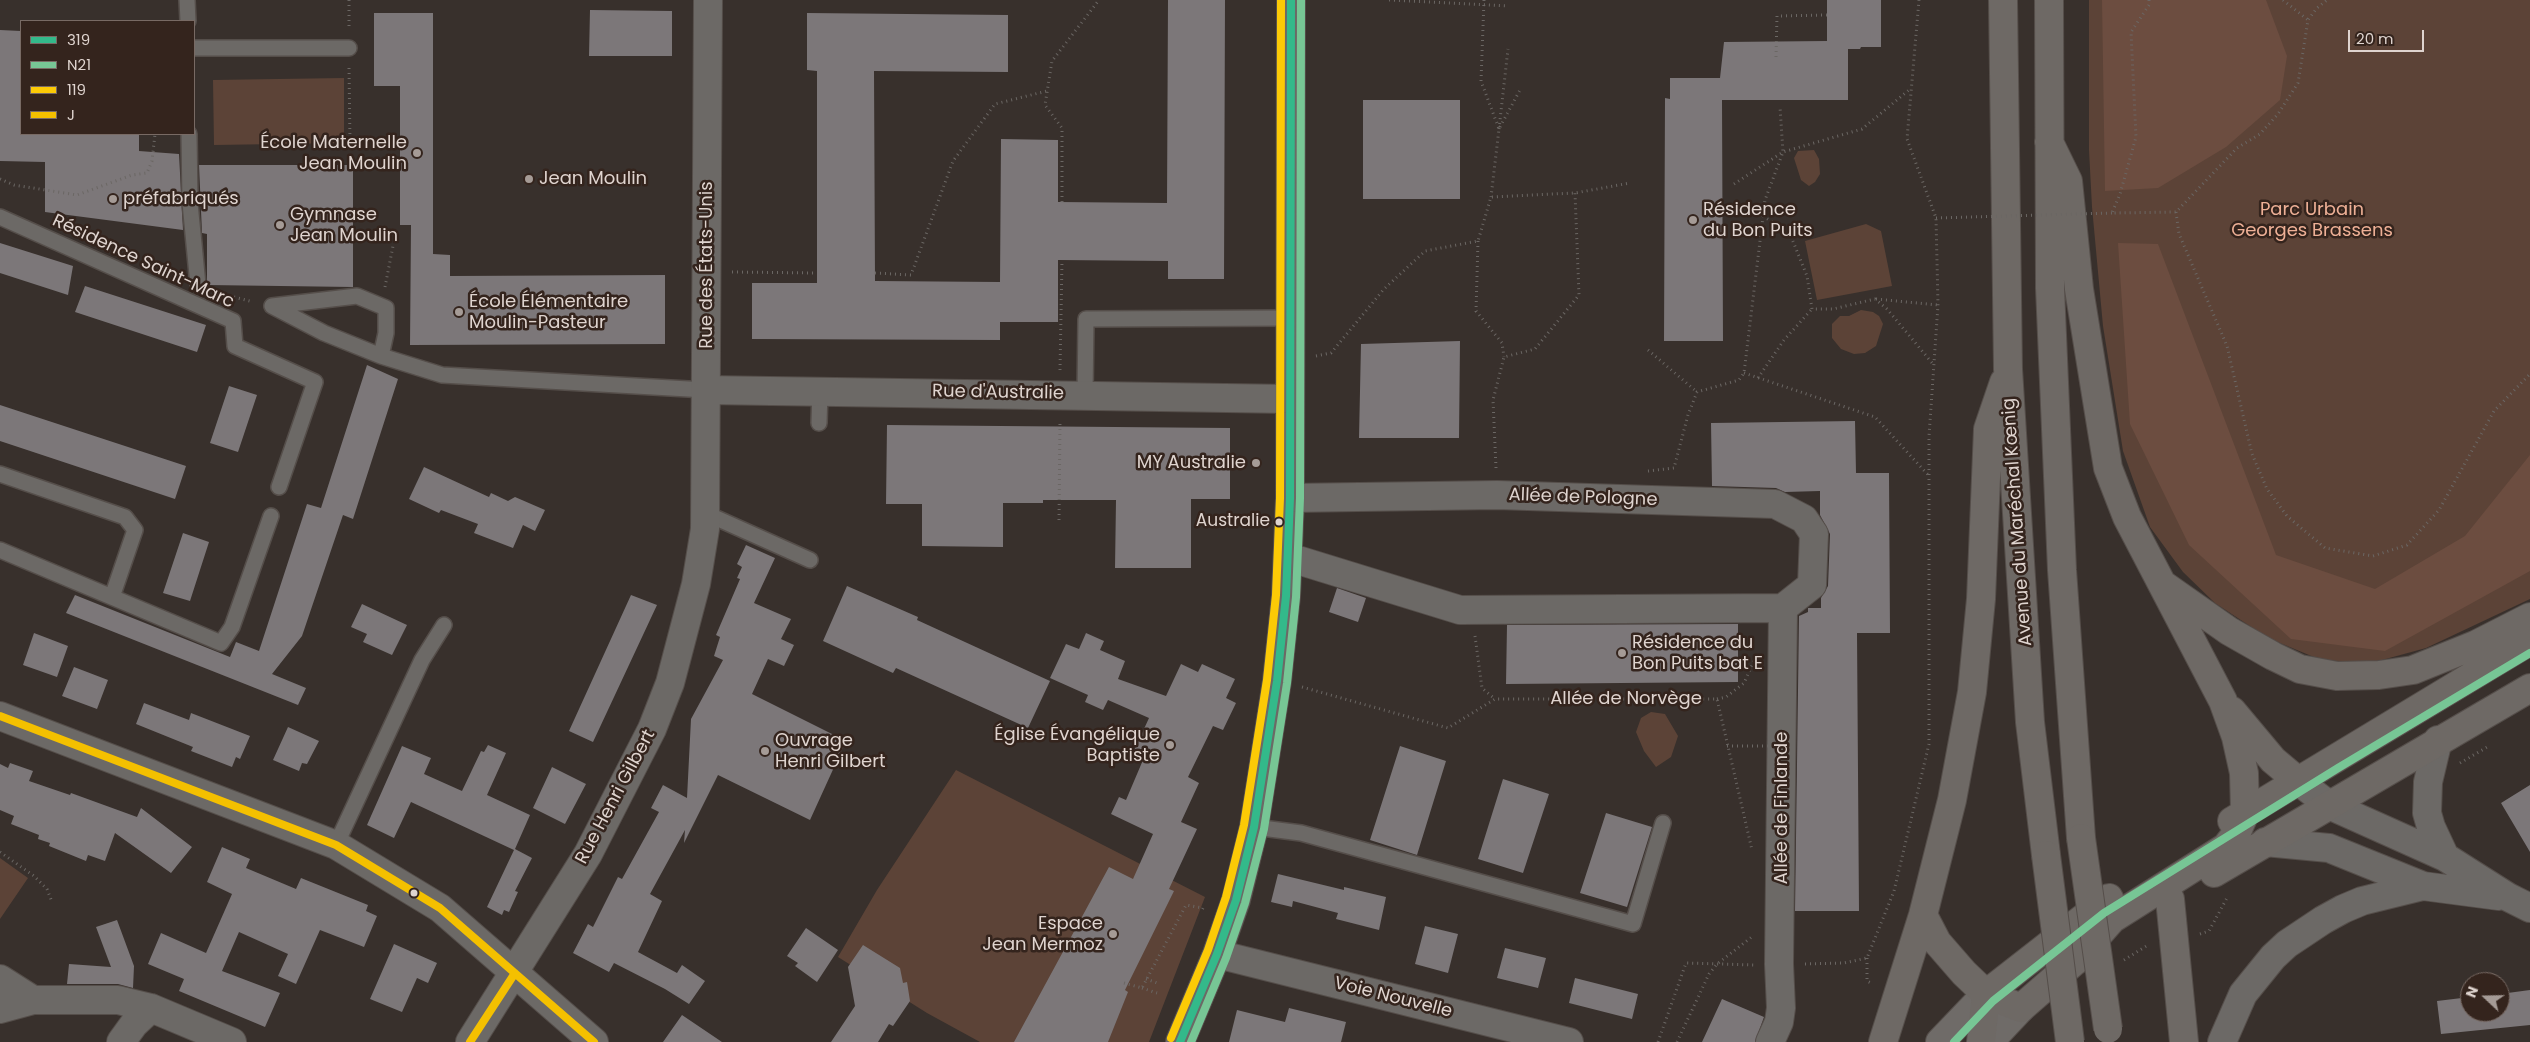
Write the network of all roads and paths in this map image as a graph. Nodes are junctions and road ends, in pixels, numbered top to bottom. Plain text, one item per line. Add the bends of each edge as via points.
1 (188, 0) edge
2 (349, 0) edge
3 (708, 0) edge
4 (1099, 0) edge
5 (1291, 0) edge
6 (1389, 0) edge
7 (1919, 0) edge
8 (2003, 0) edge
9 (2048, 0) edge
10 (2149, 0) edge
11 (2283, 0) edge
12 (2327, 0) edge
13 (1484, 2) edge
14 (1508, 6) dead end
15 (1827, 15) dead end
16 (188, 20) edge
17 (2308, 20) junction
18 (195, 48) edge
19 (349, 48) junction
20 (1508, 49) dead end
21 (1776, 57) dead end
22 (1520, 90) dead end
23 (1910, 90) junction
24 (1047, 91) junction
25 (1780, 107) dead end
26 (1498, 129) junction
27 (155, 135) edge
28 (189, 135) edge
29 (350, 142) dead end
30 (2050, 142) junction
31 (1783, 152) junction
32 (0, 179) edge
33 (1630, 183) dead end
34 (1734, 184) dead end
35 (1575, 193) junction
36 (1491, 197) junction
37 (1062, 202) dead end
38 (2176, 212) junction
39 (2112, 213) junction
40 (1762, 216) junction
41 (0, 218) edge
42 (1936, 218) junction
43 (1478, 242) junction
44 (394, 246) dead end
45 (1062, 260) dead end
46 (706, 272) junction
47 (817, 273) dead end
48 (875, 273) dead end
49 (198, 285) dead end
50 (1875, 300) junction
51 (1938, 305) junction
52 (386, 308) junction
53 (1812, 309) junction
54 (1290, 318) junction
55 (1648, 350) dead end
56 (381, 356) junction
57 (1504, 357) junction
58 (1290, 361) junction
59 (1933, 364) junction
60 (2008, 369) junction
61 (1744, 373) junction
62 (2530, 374) edge
63 (1758, 378) junction
64 (706, 390) junction
65 (820, 391) junction
66 (1697, 392) junction
67 (1072, 395) junction
68 (1290, 399) junction
69 (819, 423) dead end
70 (1647, 471) dead end
71 (0, 474) edge
72 (1930, 478) junction
73 (279, 487) dead end
74 (1497, 495) junction
75 (1290, 498) junction
76 (271, 516) dead end
77 (1059, 520) dead end
78 (705, 521) junction
79 (0, 550) edge
80 (1288, 557) junction
81 (810, 560) dead end
82 (2160, 583) junction
83 (112, 597) junction
84 (1783, 608) junction
85 (1475, 610) junction
86 (2530, 617) edge
87 (444, 624) dead end
88 (2530, 641) edge
89 (1758, 652) dead end
90 (1277, 680) junction
91 (2530, 688) edge
92 (1495, 699) junction
93 (1717, 699) junction
94 (2223, 700) junction
95 (0, 716) edge
96 (2438, 740) junction
97 (1727, 746) junction
98 (1791, 746) dead end
99 (2298, 781) junction
100 (2329, 805) junction
101 (2245, 813) junction
102 (1663, 823) dead end
103 (1254, 827) junction
104 (2265, 842) junction
105 (336, 845) junction
106 (0, 852) edge
107 (1753, 856) dead end
108 (2445, 857) junction
109 (2422, 886) junction
110 (2170, 899) junction
111 (52, 902) dead end
112 (2519, 903) edge
113 (1781, 914) junction
114 (1923, 915) junction
115 (1201, 916) dead end
116 (1217, 954) junction
117 (1867, 958) junction
118 (2075, 960) junction
119 (1717, 964) junction
120 (1779, 964) junction
121 (515, 973) junction
122 (0, 979) edge
123 (1146, 979) junction
124 (1867, 981) dead end
125 (1124, 983) dead end
126 (1160, 984) dead end
127 (1142, 988) junction
128 (1157, 993) dead end
129 (1986, 994) junction
130 (151, 1008) junction
131 (2021, 1008) junction
132 (11, 1009) edge
133 (2110, 1036) edge
134 (121, 1042) edge
135 (232, 1042) edge
136 (470, 1042) edge
137 (594, 1042) edge
138 (1180, 1042) edge
139 (1569, 1042) edge
140 (1658, 1042) edge
141 (1677, 1042) edge
142 (1770, 1042) edge
143 (1883, 1042) edge
144 (1940, 1042) edge
145 (1981, 1042) edge
146 (1989, 1042) edge
147 (2070, 1042) edge
148 (2184, 1042) edge
149 (2222, 1042) edge

1 - 16 lane
2 - 19 path
3 - 46 street, Rue des États-Unis
4 - 24 path via 1052,61
5 - 54 street
6 - 13 path
7 - 23 path
8 - 60 main road, Avenue du Maréchal Kœnig
9 - 30 main road
10 - 39 path via 2131,32 2136,137
11 - 17 path
12 - 17 path
13 - 14 path
13 - 26 path via 1481,81
15 - 21 path via 1777,16
17 - 38 path via 2298,83 2278,114 2260,134 2237,148
18 - 19 lane
19 - 29 path
20 - 26 path
22 - 26 path
23 - 31 path via 1862,129
23 - 42 path via 1907,139
24 - 37 path via 1045,105 1062,128
24 - 48 path via 995,104 953,161 911,276
25 - 31 path
26 - 36 path
27 - 32 path via 147,173 77,195 14,185
28 - 49 lane via 190,203
30 - 82 main road via 2068,181 2079,288 2108,468 2127,517
30 - 133 main road, bridge via 2050,288 2062,570 2081,838
31 - 34 path
31 - 40 path
33 - 35 path
35 - 36 path
35 - 57 path via 1579,295 1534,349
36 - 43 path
38 - 39 path
38 - 62 path via 2179,234 2227,346 2252,454 2267,489 2287,516 2325,548 2373,556 2407,545 2439,510 2494,411
39 - 42 path, bridge
40 - 53 path via 1790,234 1807,276
40 - 61 path
41 - 73 lane, Résidence Saint-Marc via 233,321 235,346 315,382
42 - 51 path
43 - 57 path via 1476,311 1502,343
43 - 58 path via 1425,251 1384,289 1331,353
44 - 52 path via 385,280
45 - 67 path
46 - 47 path
46 - 64 street, Rue des États-Unis
50 - 51 path
50 - 53 path via 1833,309
50 - 59 path
51 - 59 path
52 - 56 lane via 386,333
52 - 56 lane via 357,296 272,306 324,333
53 - 63 path via 1784,340
54 - 58 street
54 - 67 lane via 1086,319
55 - 66 path
56 - 64 lane via 442,376
57 - 74 path via 1494,400
58 - 68 street
59 - 72 path
60 - 114 main road via 1988,429 1981,599 1972,692 1952,800
60 - 147 main road, Avenue du Maréchal Kœnig, bridge via 2030,722
61 - 63 path
61 - 66 path via 1739,380
63 - 72 path via 1875,417
64 - 65 street, Rue d'Australie
64 - 78 street, Rue des États-Unis
65 - 67 street, Rue d'Australie
65 - 69 lane
66 - 70 path via 1674,468
67 - 68 street, Rue d'Australie
67 - 77 path
68 - 75 street
71 - 83 lane via 125,517 135,530
72 - 117 path via 1928,744 1894,891
74 - 75 street, Allée de Pologne
74 - 84 street, Allée de Pologne via 1775,504 1804,519 1814,534 1812,585
75 - 80 street
76 - 83 lane via 232,627 220,643
78 - 81 lane
78 - 121 street, Rue Henri Gilbert via 696,584 670,683 652,729 588,854
79 - 83 lane
80 - 85 street via 1460,610
80 - 90 street
82 - 86 main road via 2229,631 2273,656 2300,669 2337,676 2413,670 2475,645
82 - 94 main road
84 - 85 street
84 - 113 street, Allée de Finlande
85 - 92 path via 1475,642 1482,688
87 - 105 lane via 422,660
88 - 99 main road
89 - 93 path via 1744,684 1726,697
90 - 92 path via 1448,728
90 - 103 street
91 - 96 main road
92 - 93 path, Allée de Norvège
93 - 97 path, Allée de Norvège
94 - 99 main road via 2273,760
94 - 101 main road via 2244,773
95 - 105 street
96 - 100 main road
96 - 108 street via 2428,782 2427,813
97 - 98 path, bridge
97 - 107 path, Allée de Norvège
99 - 100 street
99 - 101 main road
100 - 104 main road
100 - 108 street
101 - 118 main road via 2226,847 2112,919
101 - 129 main road via 2098,905
102 - 103 lane via 1633,924 1301,833
103 - 116 street via 1236,900
104 - 109 street via 2328,848
104 - 110 main road
105 - 121 street via 440,908
106 - 111 path via 34,876 47,889
108 - 112 street
109 - 112 street
109 - 149 street via 2356,904 2323,920 2287,944 2243,994
110 - 118 main road
110 - 148 main road
113 - 119 path
113 - 120 street, Allée de Finlande
114 - 129 main road via 1949,959
114 - 143 main road
115 - 123 path via 1202,908 1186,905
116 - 138 street
116 - 139 street, Voie Nouvelle
117 - 120 path via 1844,963
117 - 124 path
118 - 131 main road
119 - 120 path
119 - 140 path via 1686,963
119 - 141 path via 1709,974
120 - 142 street, Allée de Finlande via 1780,1022
121 - 136 street, Rue Henri Gilbert
121 - 137 street
122 - 132 street
123 - 126 path
123 - 127 path
125 - 127 path
127 - 128 path
129 - 131 main road
129 - 144 main road
129 - 145 main road
130 - 132 street via 118,1000
130 - 134 street
130 - 135 street
131 - 146 main road

